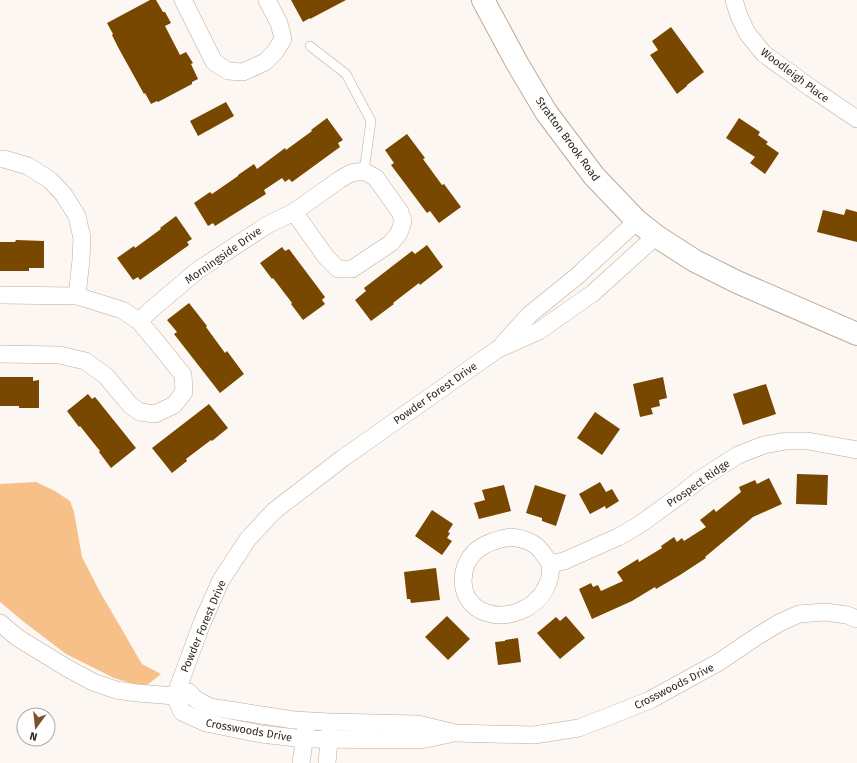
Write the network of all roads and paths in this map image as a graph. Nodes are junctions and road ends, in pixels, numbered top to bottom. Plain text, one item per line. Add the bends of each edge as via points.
1 (183, 0) edge
2 (267, 0) edge
3 (483, 0) edge
4 (734, 0) edge
5 (310, 46) dead end
6 (857, 119) edge
7 (0, 159) edge
8 (364, 171) junction
9 (294, 212) junction
10 (637, 221) junction
11 (656, 236) junction
12 (0, 295) edge
13 (77, 296) junction
14 (139, 321) junction
15 (857, 334) edge
16 (498, 349) junction
17 (0, 354) edge
18 (857, 450) edge
19 (550, 564) junction
20 (857, 619) edge
21 (0, 623) edge
22 (175, 696) junction
23 (307, 721) junction
24 (330, 722) junction
25 (456, 733) junction
26 (305, 739) junction
27 (329, 740) junction
28 (302, 763) edge
29 (327, 763) edge

1 - 2 street via 214,62 228,71 243,72 265,62 283,39 280,23
3 - 10 street, Stratton Brook Road via 546,112 594,176
4 - 6 street, Woodleigh Place via 747,33 764,54
5 - 8 lane via 346,74 371,121
7 - 13 street via 28,166 50,180 64,194 77,216 82,238
8 - 9 street, Morningside Drive via 351,173 339,180
8 - 9 street via 376,178 400,212 403,221 399,233 391,244 352,269 338,269 326,257
9 - 14 street, Morningside Drive via 269,224 198,270
10 - 11 street, Stratton Brook Road
10 - 16 street, Powder Forest Drive via 576,277 529,315
11 - 15 street, Stratton Brook Road via 695,261 737,282
11 - 16 street, Powder Forest Drive via 593,293 539,331
12 - 13 street
13 - 14 street via 122,310
14 - 17 street via 183,375 184,392 174,405 156,414 140,412 130,405 106,376 85,361 60,354
16 - 22 street, Powder Forest Drive via 343,458 274,511 248,539 221,580
18 - 19 street, Prospect Ridge via 808,441 786,440 764,445 738,455 618,537 564,561
19 - 19 street via 535,545 523,538 499,539 478,549 470,557 463,575 466,595 478,609 497,616 523,610 539,598 546,588
20 - 25 street, Crosswoods Drive via 825,612 799,614 779,623 719,662 650,700 579,728 534,734
21 - 22 street via 18,638 93,682 116,690
22 - 23 street, Crosswoods Drive via 189,692 210,707
22 - 26 street, Crosswoods Drive via 182,712 206,723 260,734
23 - 24 street, Crosswoods Drive
23 - 26 street
24 - 25 street, Crosswoods Drive via 418,724
24 - 27 street
25 - 27 street, Crosswoods Drive via 421,740
26 - 27 street, Crosswoods Drive
26 - 28 street
27 - 29 street

